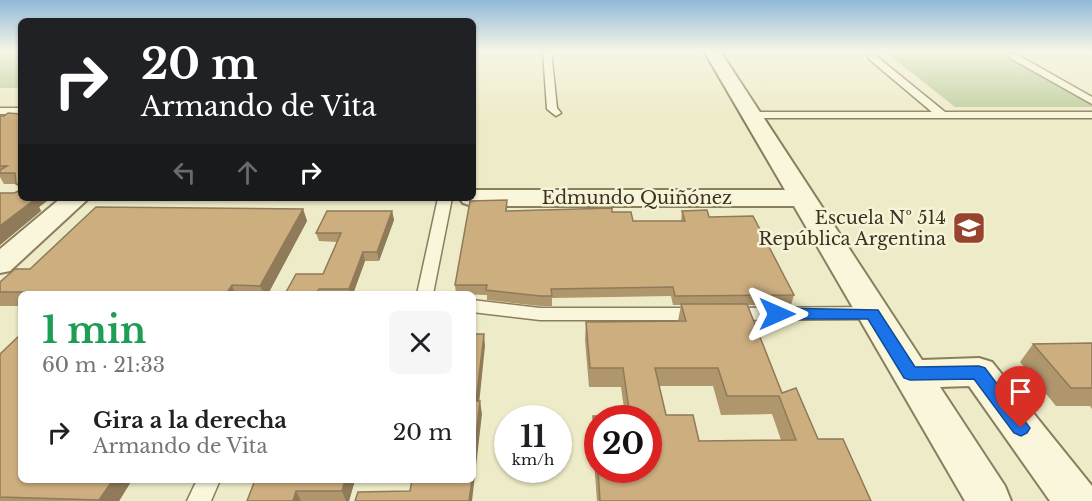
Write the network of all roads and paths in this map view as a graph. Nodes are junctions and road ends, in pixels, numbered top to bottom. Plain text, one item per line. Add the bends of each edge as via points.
1 (549, 74) edge
2 (726, 74) edge
3 (893, 74) edge
4 (1045, 74) edge
5 (1064, 74) edge
6 (1092, 90) edge
7 (1092, 101) edge
8 (0, 111) edge
9 (18, 111) edge
10 (556, 113) dead end
11 (749, 115) junction
12 (1092, 115) edge
13 (944, 116) junction
14 (476, 198) edge
15 (802, 198) junction
16 (73, 201) edge
17 (444, 201) edge
18 (0, 264) edge
19 (426, 291) edge
20 (476, 306) edge
21 (873, 313) junction
22 (910, 374) junction
23 (208, 483) edge
24 (199, 501) edge
25 (988, 501) edge
26 (1076, 501) edge

1 - 10 lane via 552,109
2 - 11 street
3 - 13 lane
4 - 7 lane
5 - 6 lane
8 - 9 lane
11 - 13 lane
11 - 15 street
12 - 13 lane
14 - 15 street, Edmundo Quiñónez
15 - 21 street
16 - 18 street
17 - 19 lane
20 - 21 lane via 540,314
21 - 22 street
22 - 25 street
22 - 26 street via 979,372
23 - 24 lane

